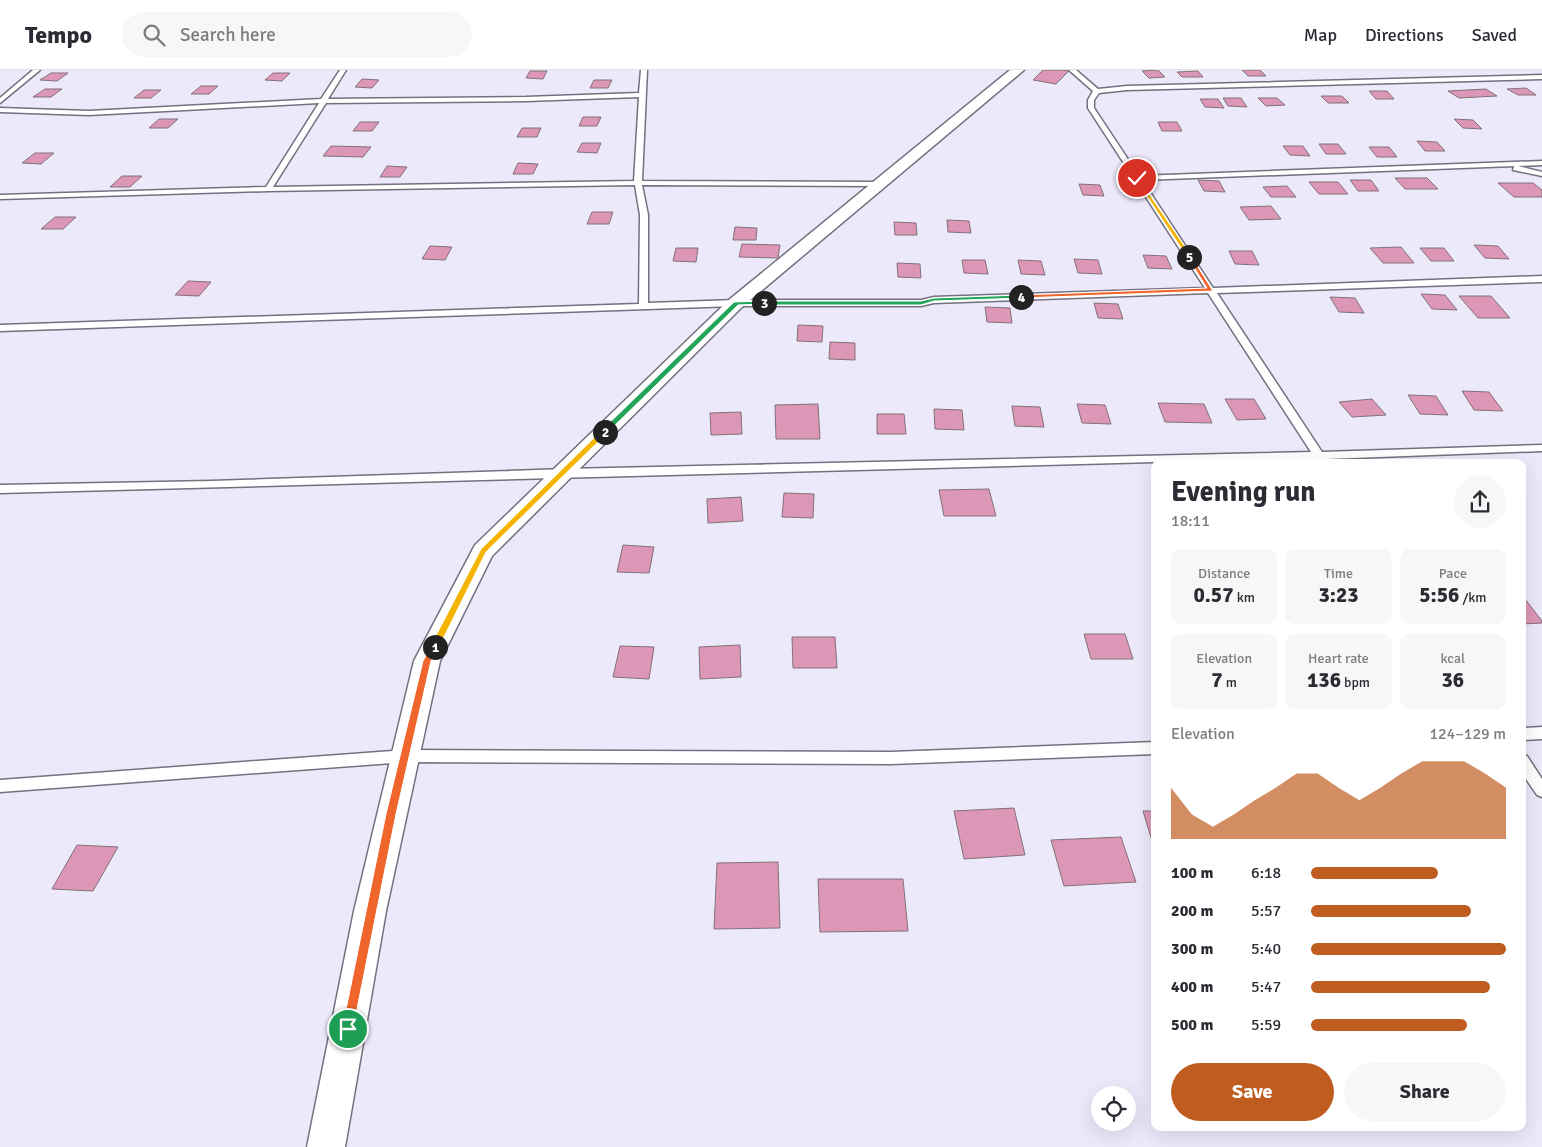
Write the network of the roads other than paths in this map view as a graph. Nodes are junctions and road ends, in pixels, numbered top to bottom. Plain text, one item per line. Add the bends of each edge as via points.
1 (37, 70) edge
2 (343, 70) edge
3 (644, 70) edge
4 (1018, 70) edge
5 (1072, 70) edge
6 (1542, 78) edge
7 (1097, 91) junction
8 (642, 95) junction
9 (0, 101) edge
10 (323, 101) junction
11 (0, 110) edge
12 (1499, 163) junction
13 (1542, 163) edge
14 (1542, 174) edge
15 (1137, 178) junction
16 (638, 183) junction
17 (881, 184) junction
18 (268, 189) junction
19 (0, 197) edge
20 (1542, 280) edge
21 (1211, 290) junction
22 (736, 303) junction
23 (643, 308) junction
24 (0, 328) edge
25 (1542, 448) edge
26 (1321, 459) edge
27 (1340, 459) edge
28 (1151, 463) edge
29 (562, 474) junction
30 (0, 489) edge
31 (1542, 733) edge
32 (1526, 734) edge
33 (1151, 748) edge
34 (406, 756) junction
35 (1526, 766) edge
36 (0, 786) edge
37 (1542, 791) edge
38 (326, 1147) edge

1 - 9 lane
2 - 10 lane
3 - 8 lane
4 - 17 street
5 - 7 lane
6 - 7 lane
7 - 15 lane via 1091,100 1091,108
8 - 10 lane
8 - 16 lane
10 - 11 lane via 89,113
10 - 18 lane
12 - 13 lane
12 - 14 lane
12 - 15 lane
15 - 21 lane
16 - 17 lane
16 - 18 lane
16 - 23 lane via 644,215
17 - 22 street
18 - 19 lane
20 - 21 lane
21 - 22 lane via 921,303
21 - 26 lane
22 - 23 lane
22 - 29 street
23 - 24 lane
25 - 27 lane
28 - 29 lane
29 - 30 lane via 254,485
29 - 34 street via 483,551 427,661
31 - 32 lane
33 - 34 lane via 891,758
34 - 36 lane
34 - 38 street via 370,911
35 - 37 lane

